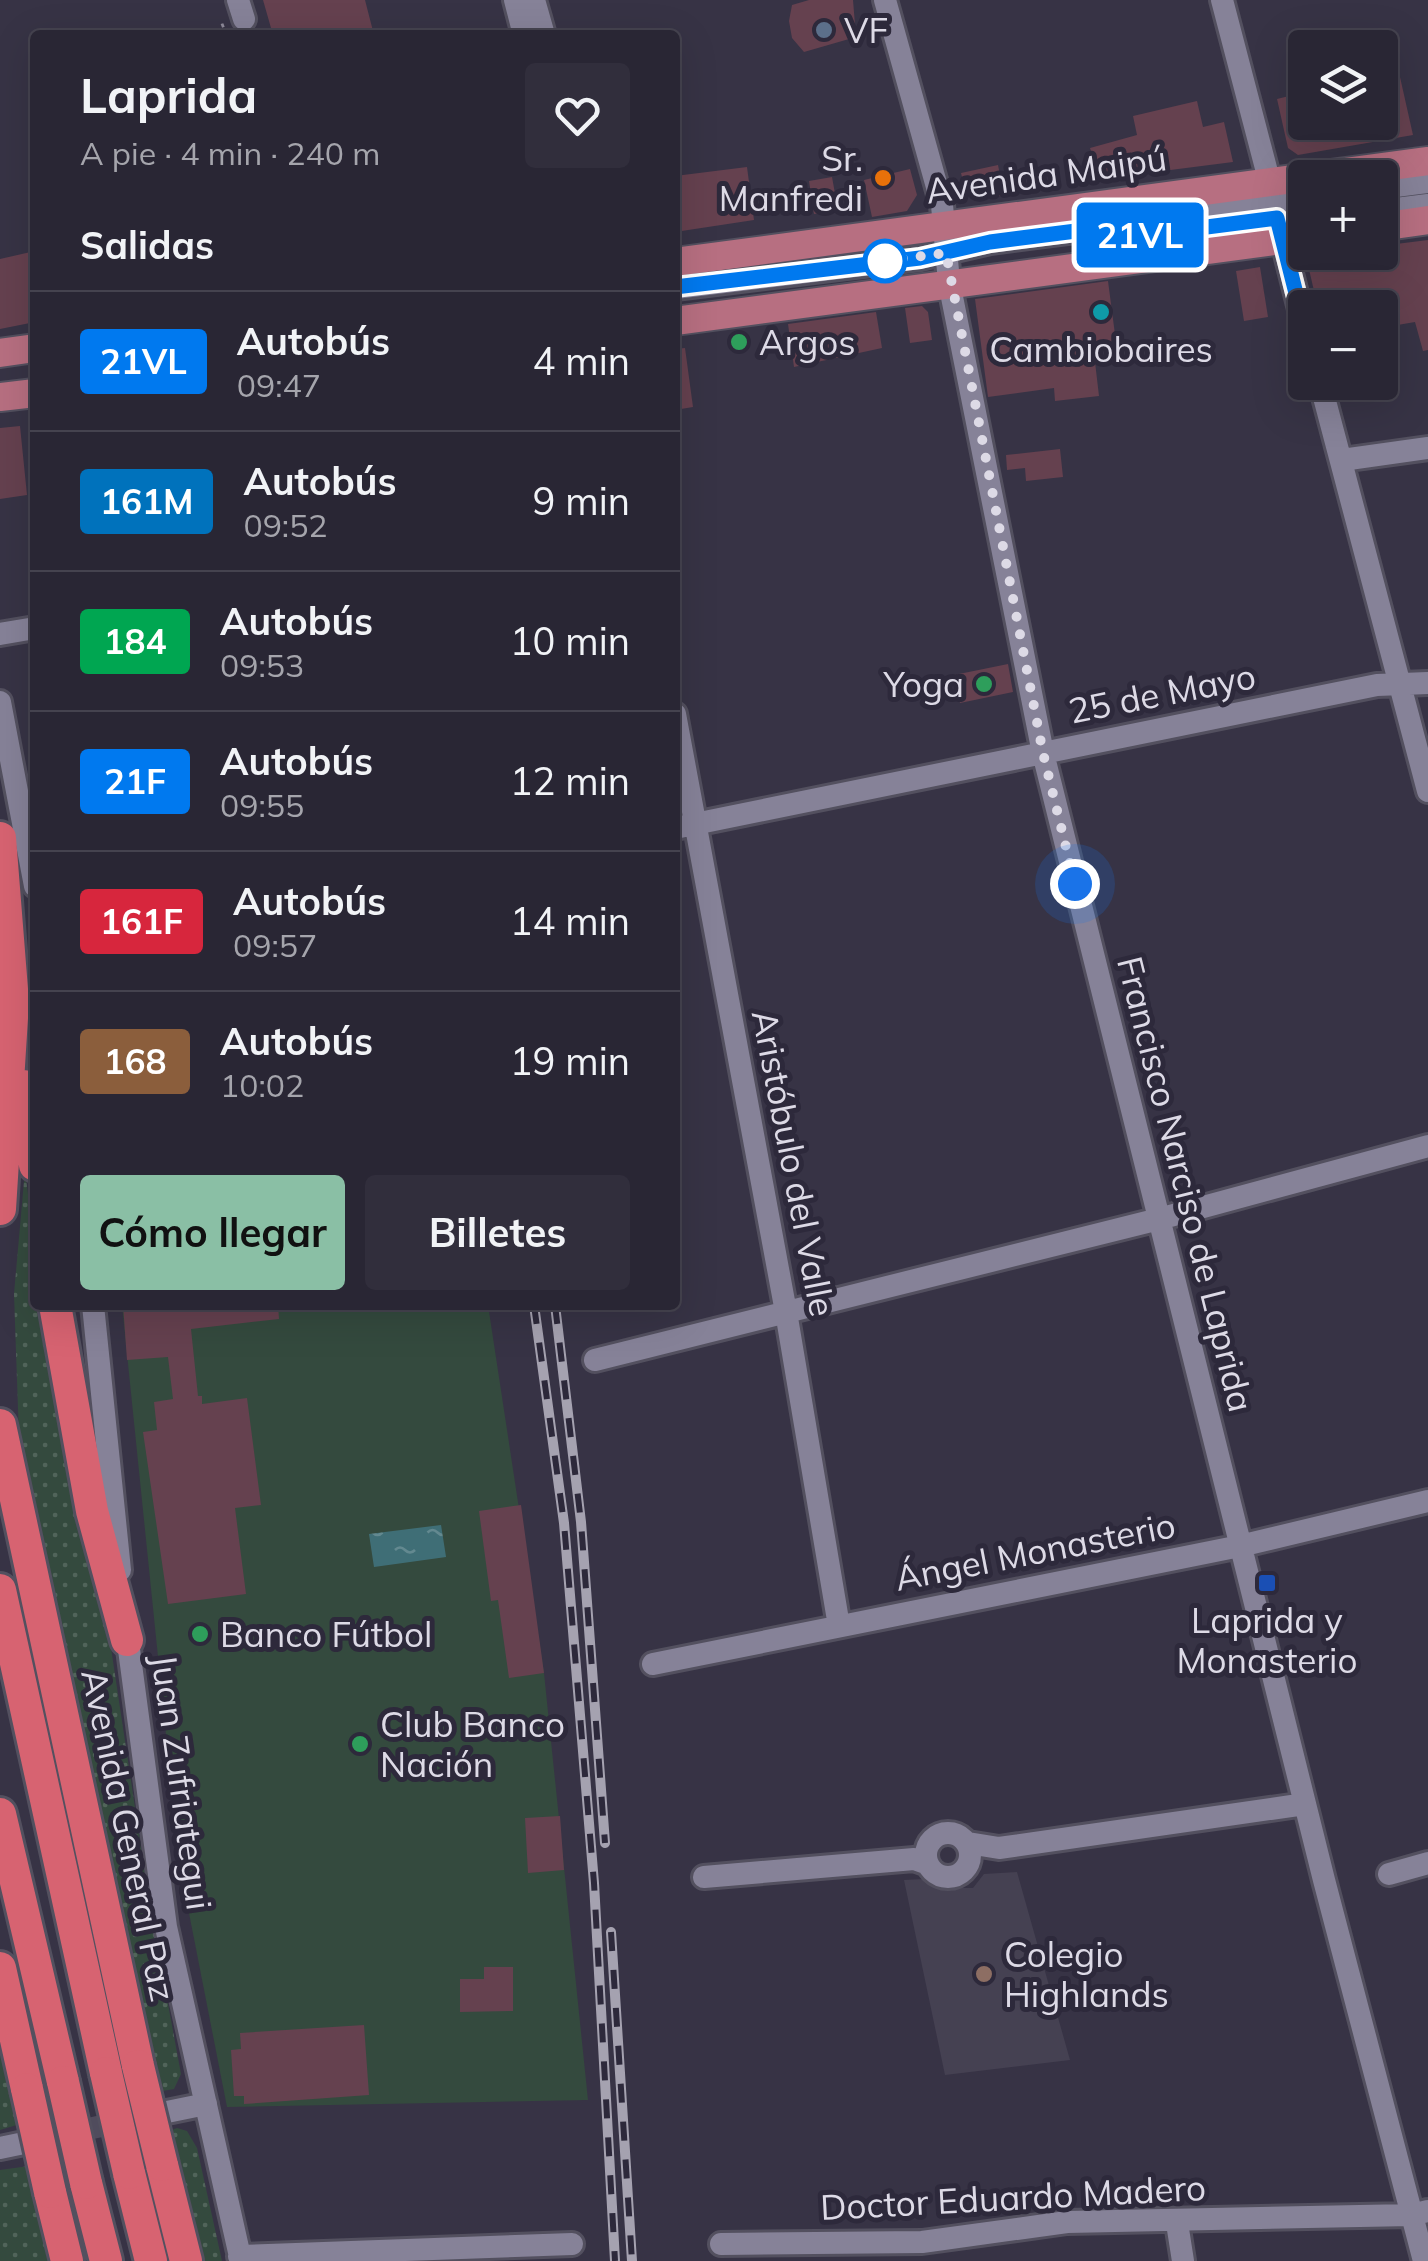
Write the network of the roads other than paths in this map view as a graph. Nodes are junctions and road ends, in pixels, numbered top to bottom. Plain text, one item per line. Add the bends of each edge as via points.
1 (515, 0) edge
2 (534, 0) edge
3 (885, 0) edge
4 (1222, 0) edge
5 (523, 30) edge
6 (543, 30) edge
7 (1428, 162) edge
8 (1398, 173) edge
9 (1288, 198) edge
10 (1288, 213) edge
11 (1288, 214) edge
12 (1288, 214) edge
13 (1428, 220) edge
14 (1398, 224) edge
15 (945, 239) junction
16 (680, 262) edge
17 (680, 273) edge
18 (948, 282) junction
19 (680, 287) edge
20 (680, 320) edge
21 (30, 349) edge
22 (0, 353) edge
23 (30, 394) edge
24 (0, 398) edge
25 (1325, 400) edge
26 (1428, 448) edge
27 (1342, 460) junction
28 (30, 629) edge
29 (0, 634) edge
30 (1402, 684) junction
31 (1428, 684) edge
32 (0, 702) edge
33 (1043, 753) junction
34 (24, 755) edge
35 (680, 770) edge
36 (1428, 791) edge
37 (30, 826) edge
38 (685, 826) edge
39 (0, 838) edge
40 (13, 1002) junction
41 (30, 1128) edge
42 (1428, 1146) edge
43 (0, 1210) edge
44 (1160, 1220) junction
45 (56, 1310) edge
46 (94, 1310) edge
47 (786, 1312) junction
48 (595, 1360) dead end
49 (0, 1425) edge
50 (1428, 1501) edge
51 (1240, 1546) junction
52 (0, 1590) edge
53 (838, 1626) junction
54 (127, 1640) junction
55 (654, 1664) dead end
56 (1305, 1804) junction
57 (0, 1814) edge
58 (969, 1852) junction
59 (923, 1858) junction
60 (1428, 1863) edge
61 (1389, 1874) dead end
62 (704, 1877) dead end
63 (0, 1968) edge
64 (122, 2070) junction
65 (206, 2104) junction
66 (162, 2114) dead end
67 (24, 2143) tunnel mouth
68 (0, 2148) edge
69 (1420, 2213) edge
70 (1178, 2223) junction
71 (888, 2243) junction
72 (572, 2244) dead end
73 (721, 2244) dead end
74 (508, 2254) edge
75 (240, 2258) edge
76 (66, 2261) edge
77 (106, 2261) edge
78 (151, 2261) edge
79 (186, 2261) edge
80 (869, 2261) edge
81 (1183, 2261) edge
82 (1424, 2261) edge

1 - 5 street
2 - 6 street
3 - 15 street, Francisco Narciso de Laprida
4 - 9 street
7 - 8 main road, Avenida Maipú
10 - 15 main road, Avenida Maipú
11 - 15 street via 1216,213 991,253
12 - 18 main road, Avenida Maipú
13 - 14 main road
15 - 16 main road, Avenida Maipú
15 - 17 street
15 - 18 street, Francisco Narciso de Laprida
15 - 19 street
18 - 20 main road, Avenida Maipú
18 - 33 street, Francisco Narciso de Laprida
21 - 22 main road
23 - 24 main road
25 - 27 street
26 - 27 street
27 - 30 street
28 - 29 street
30 - 31 street, 25 de Mayo
30 - 33 street, 25 de Mayo
30 - 36 street
32 - 34 street
33 - 38 street, 25 de Mayo
33 - 44 street, Francisco Narciso de Laprida
34 - 37 street
35 - 38 street, Aristóbulo del Valle
38 - 47 street, Aristóbulo del Valle
39 - 40 highway
40 - 41 highway
40 - 43 highway
42 - 44 street
44 - 47 street
44 - 51 street, Francisco Narciso de Laprida
45 - 54 highway via 92,1510
46 - 54 street, Juan Zufriategui
47 - 48 street
47 - 53 street, Aristóbulo del Valle
49 - 64 highway, Avenida General Paz
50 - 51 street, Ángel Monasterio
51 - 53 street, Ángel Monasterio
51 - 56 street, Francisco Narciso de Laprida
52 - 64 highway, Avenida General Paz
53 - 55 street, Ángel Monasterio
54 - 65 street, Juan Zufriategui via 166,1927
56 - 58 street
56 - 69 street, Francisco Narciso de Laprida
57 - 77 highway, bridge
58 - 59 street via 949,1832 934,1837
58 - 59 street via 960,1874 948,1877
59 - 62 street
60 - 61 street
63 - 76 highway, bridge
64 - 78 highway, Avenida General Paz, bridge via 128,2174
64 - 79 highway, Avenida General Paz, bridge via 162,2165
65 - 66 street
65 - 75 street, Juan Zufriategui
67 - 68 street
69 - 70 street, Doctor Eduardo Madero
69 - 82 street, Francisco Narciso de Laprida
70 - 71 street, Doctor Eduardo Madero via 1026,2225
70 - 81 street
71 - 73 street, Doctor Eduardo Madero
71 - 80 street
72 - 74 street
74 - 75 street

